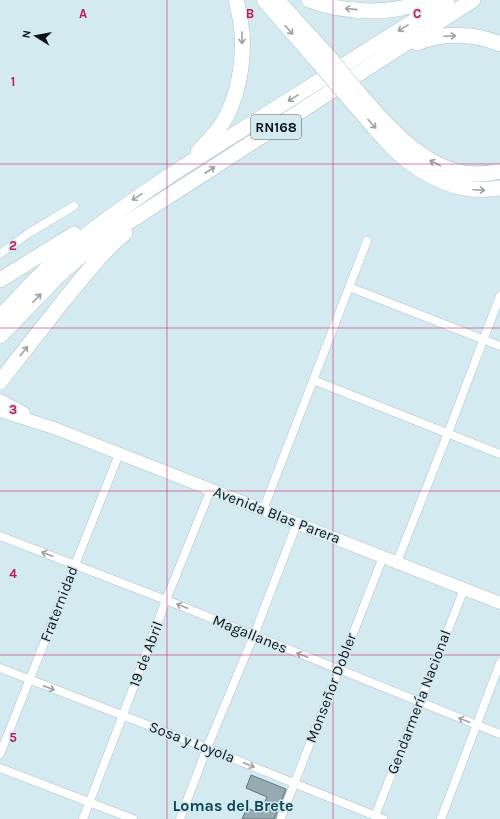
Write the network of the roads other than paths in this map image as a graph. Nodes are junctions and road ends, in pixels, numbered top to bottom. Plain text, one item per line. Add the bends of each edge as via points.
1 (236, 0) edge
2 (264, 0) edge
3 (277, 0) edge
4 (308, 0) edge
5 (430, 0) edge
6 (447, 0) edge
7 (473, 0) edge
8 (500, 44) edge
9 (324, 60) junction
10 (375, 64) junction
11 (351, 92) junction
12 (500, 171) edge
13 (169, 176) junction
14 (500, 188) edge
15 (178, 191) junction
16 (74, 206) dead end
17 (113, 215) junction
18 (367, 241) dead end
19 (0, 254) edge
20 (0, 280) edge
21 (349, 287) junction
22 (500, 296) edge
23 (0, 317) edge
24 (0, 336) edge
25 (484, 339) junction
26 (500, 346) edge
27 (313, 380) junction
28 (0, 382) edge
29 (0, 400) edge
30 (0, 411) edge
31 (54, 428) junction
32 (448, 433) junction
33 (119, 454) junction
34 (500, 454) edge
35 (211, 490) junction
36 (263, 510) junction
37 (297, 523) junction
38 (0, 536) edge
39 (383, 557) junction
40 (397, 562) junction
41 (74, 565) junction
42 (464, 589) junction
43 (166, 600) junction
44 (500, 603) edge
45 (254, 635) junction
46 (500, 663) edge
47 (0, 668) edge
48 (338, 669) junction
49 (30, 680) junction
50 (419, 702) junction
51 (123, 715) junction
52 (477, 725) junction
53 (500, 734) edge
54 (207, 748) junction
55 (0, 754) edge
56 (0, 768) edge
57 (295, 783) junction
58 (90, 802) junction
59 (375, 816) junction
60 (82, 819) edge
61 (133, 819) edge
62 (180, 819) edge
63 (281, 819) edge
64 (383, 819) edge
65 (441, 819) edge

1 -> 13 highway, RN168 via 242,34 237,90 221,125 197,153
2 -> 9 highway
3 - 9 highway
5 -> 4 highway via 393,10 371,11 334,7
6 -> 13 highway
7 - 10 highway
10 -> 8 highway, RN168 via 435,37 473,36
9 - 11 highway, bridge
15 -> 10 highway, RN168
12 -> 11 highway via 490,174 468,174 440,165 402,140
11 -> 14 highway via 396,151 424,173 466,189
13 -> 17 highway, RN168
24 -> 15 highway, RN168 via 60,274 96,243
28 -> 15 highway via 108,248
16 - 19 street
17 - 20 highway via 80,230
17 - 23 highway, RN168 via 59,257
18 - 21 street
21 - 25 street
21 - 27 street
22 - 25 street
25 - 26 street
25 - 32 street
27 - 32 street
27 - 36 street
29 - 31 main road
30 - 31 main road
31 - 33 main road, Avenida Blas Parera
32 - 34 street
32 - 40 street
33 - 35 main road, Avenida Blas Parera
33 - 41 street, Fraternidad
35 - 36 main road, Avenida Blas Parera
35 - 43 street, 19 de Abril
36 - 37 main road, Avenida Blas Parera
37 - 39 main road, Avenida Blas Parera
37 - 45 street
41 -> 38 street, Magallanes
39 - 40 main road, Avenida Blas Parera
39 - 48 street, Monseñor Dobler
40 - 42 main road, Avenida Blas Parera
41 - 43 street, Magallanes
41 - 49 street, Fraternidad
42 - 44 main road, Avenida Blas Parera
42 - 50 street, Gendarmería Nacional
45 -> 43 street, Magallanes
43 - 51 street, 19 de Abril
48 -> 45 street, Magallanes
45 - 54 street
46 - 52 street
47 - 49 street, Sosa y Loyola
48 - 50 street, Magallanes
48 - 57 street, Monseñor Dobler
49 -> 51 street, Sosa y Loyola
49 - 55 street, Fraternidad
52 -> 50 street, Magallanes
50 - 59 street, Gendarmería Nacional
51 - 54 street, Sosa y Loyola
51 - 58 street, 19 de Abril
52 - 53 street, Magallanes
52 - 65 street
54 -> 57 street, Sosa y Loyola
54 - 62 street
56 - 58 street
57 - 59 street, Sosa y Loyola
57 - 63 street, Monseñor Dobler
58 - 60 street, 19 de Abril
58 - 61 street
59 - 64 street, Sosa y Loyola

